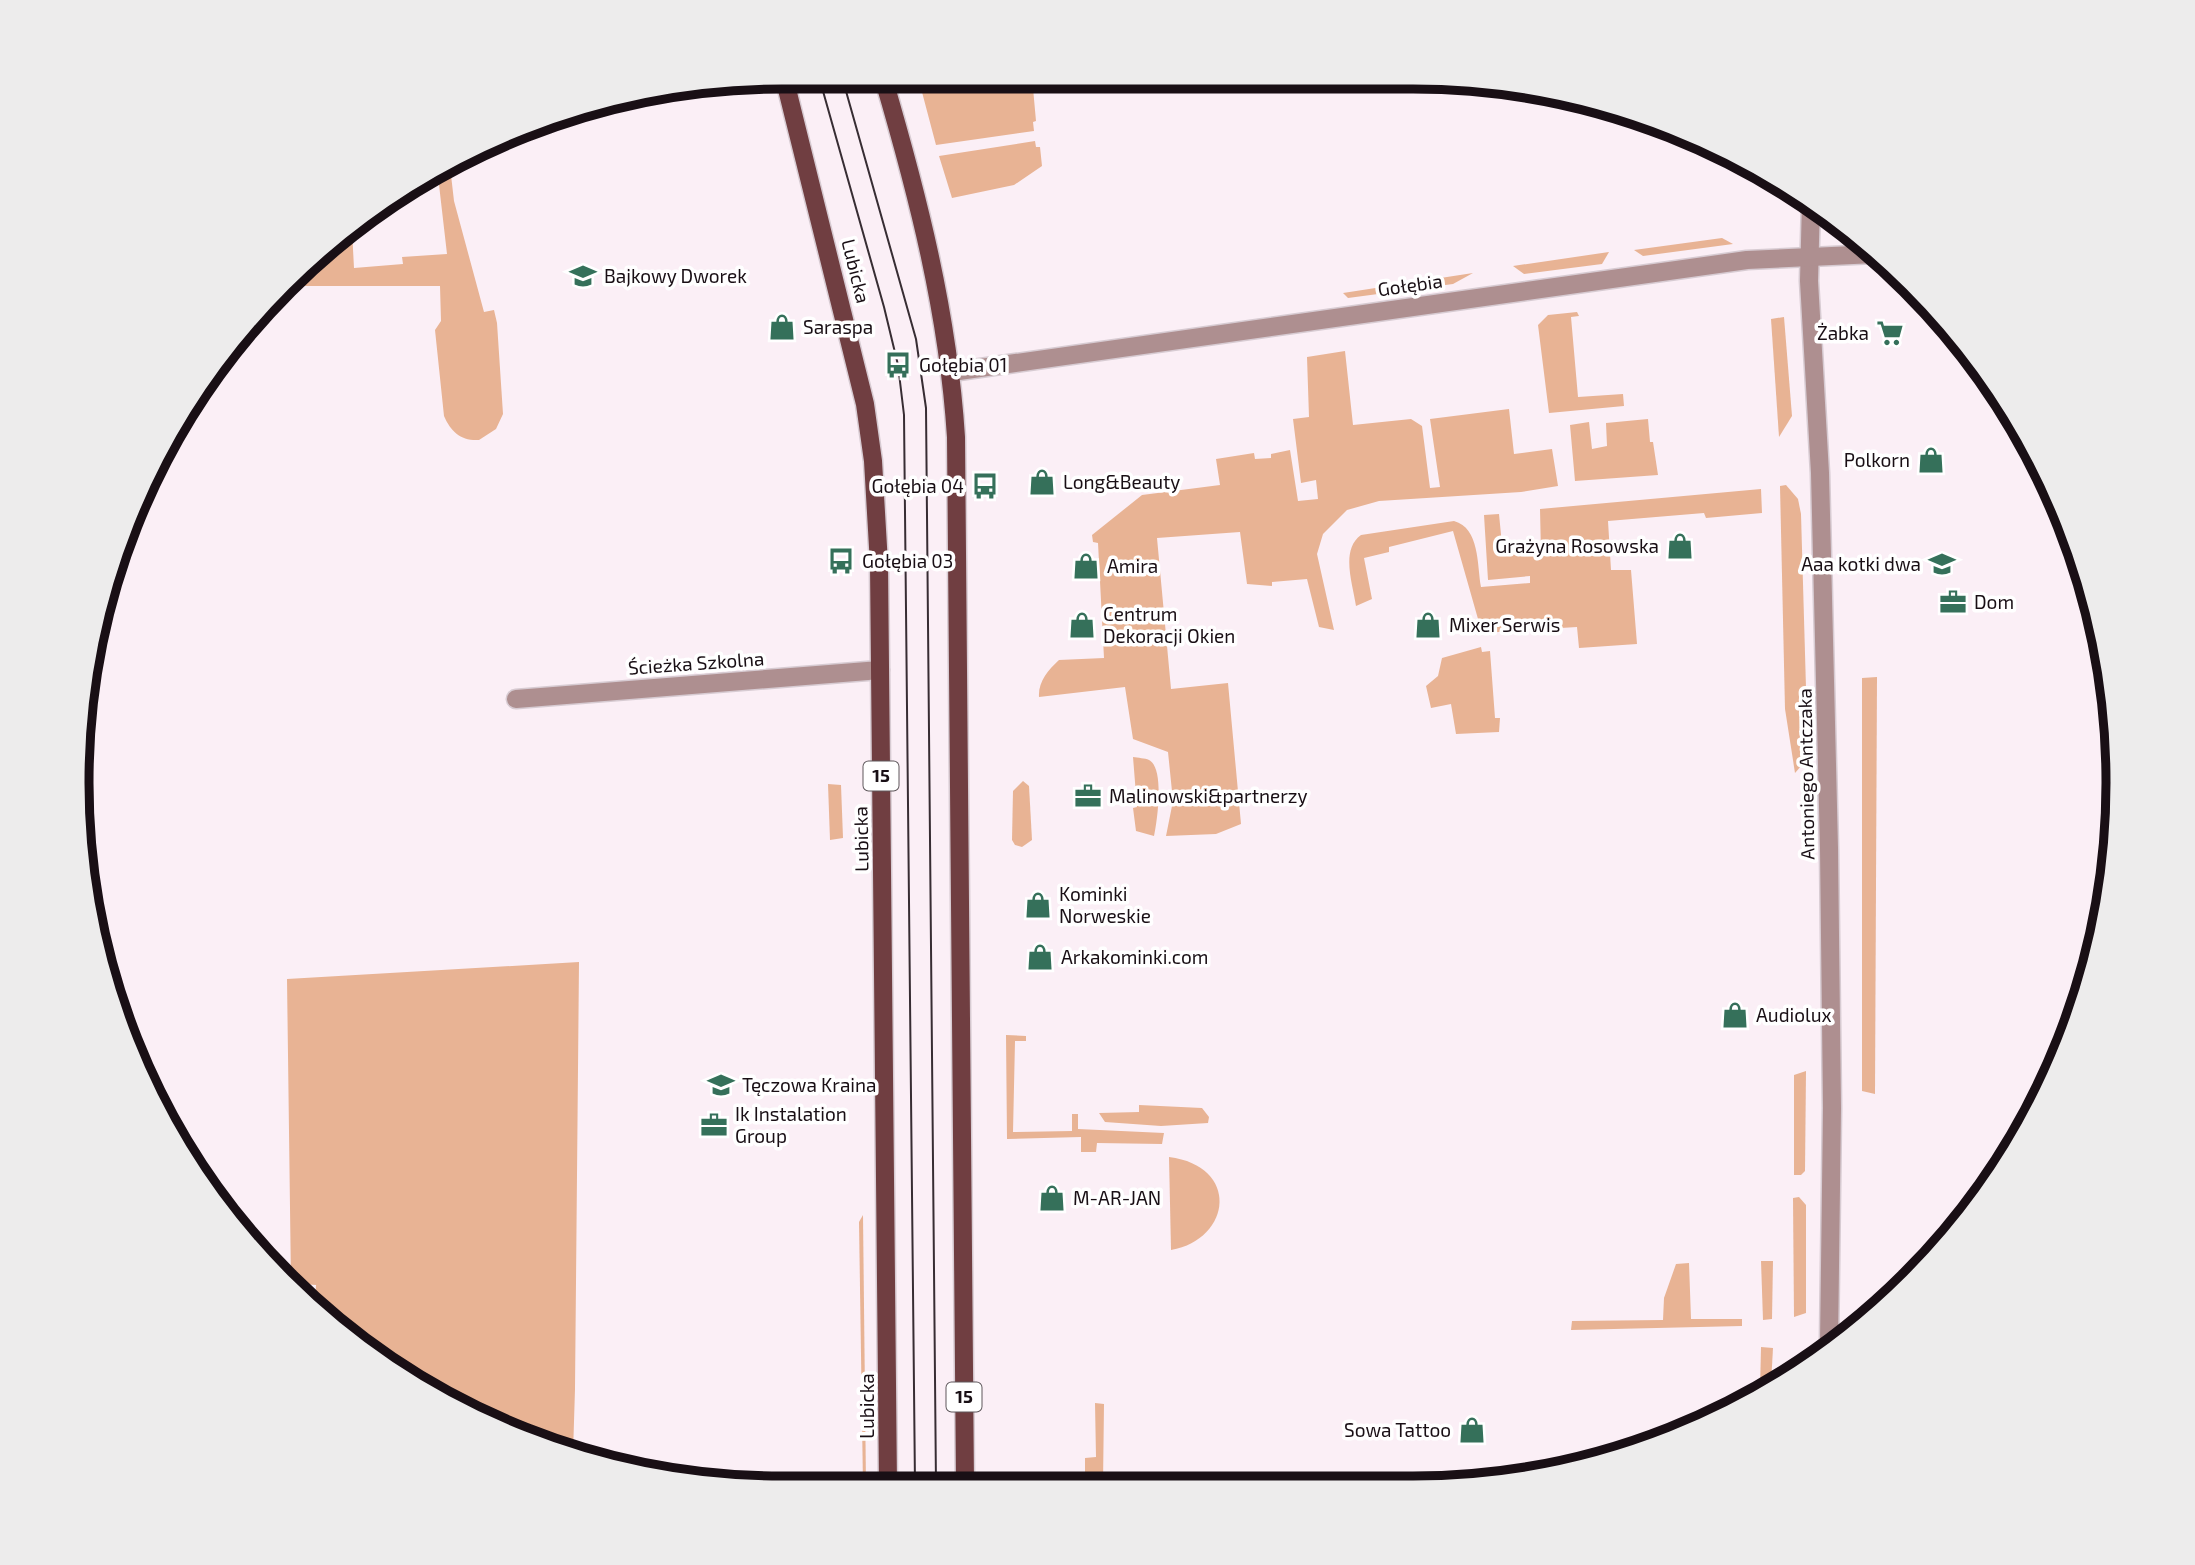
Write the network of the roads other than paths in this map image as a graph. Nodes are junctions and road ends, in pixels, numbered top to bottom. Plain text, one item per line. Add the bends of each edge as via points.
1 (787, 89) edge
2 (886, 89) edge
3 (1811, 215) edge
4 (1862, 254) edge
5 (1811, 256) junction
6 (952, 372) junction
7 (880, 670) junction
8 (516, 699) dead end
9 (1829, 1336) edge
10 (888, 1476) edge
11 (965, 1476) edge

1 - 7 main road, Lubicka / 15 via 865,404 876,489
2 - 6 main road, 15 via 928,235
3 - 5 street, Antoniego Antczaka
4 - 5 street, Gołębia
5 - 6 street, Gołębia via 1747,260
5 - 9 street, Antoniego Antczaka via 1829,837
6 - 11 main road, 15
7 - 8 street, Ścieżka Szkolna
7 - 10 main road, Lubicka / 15

